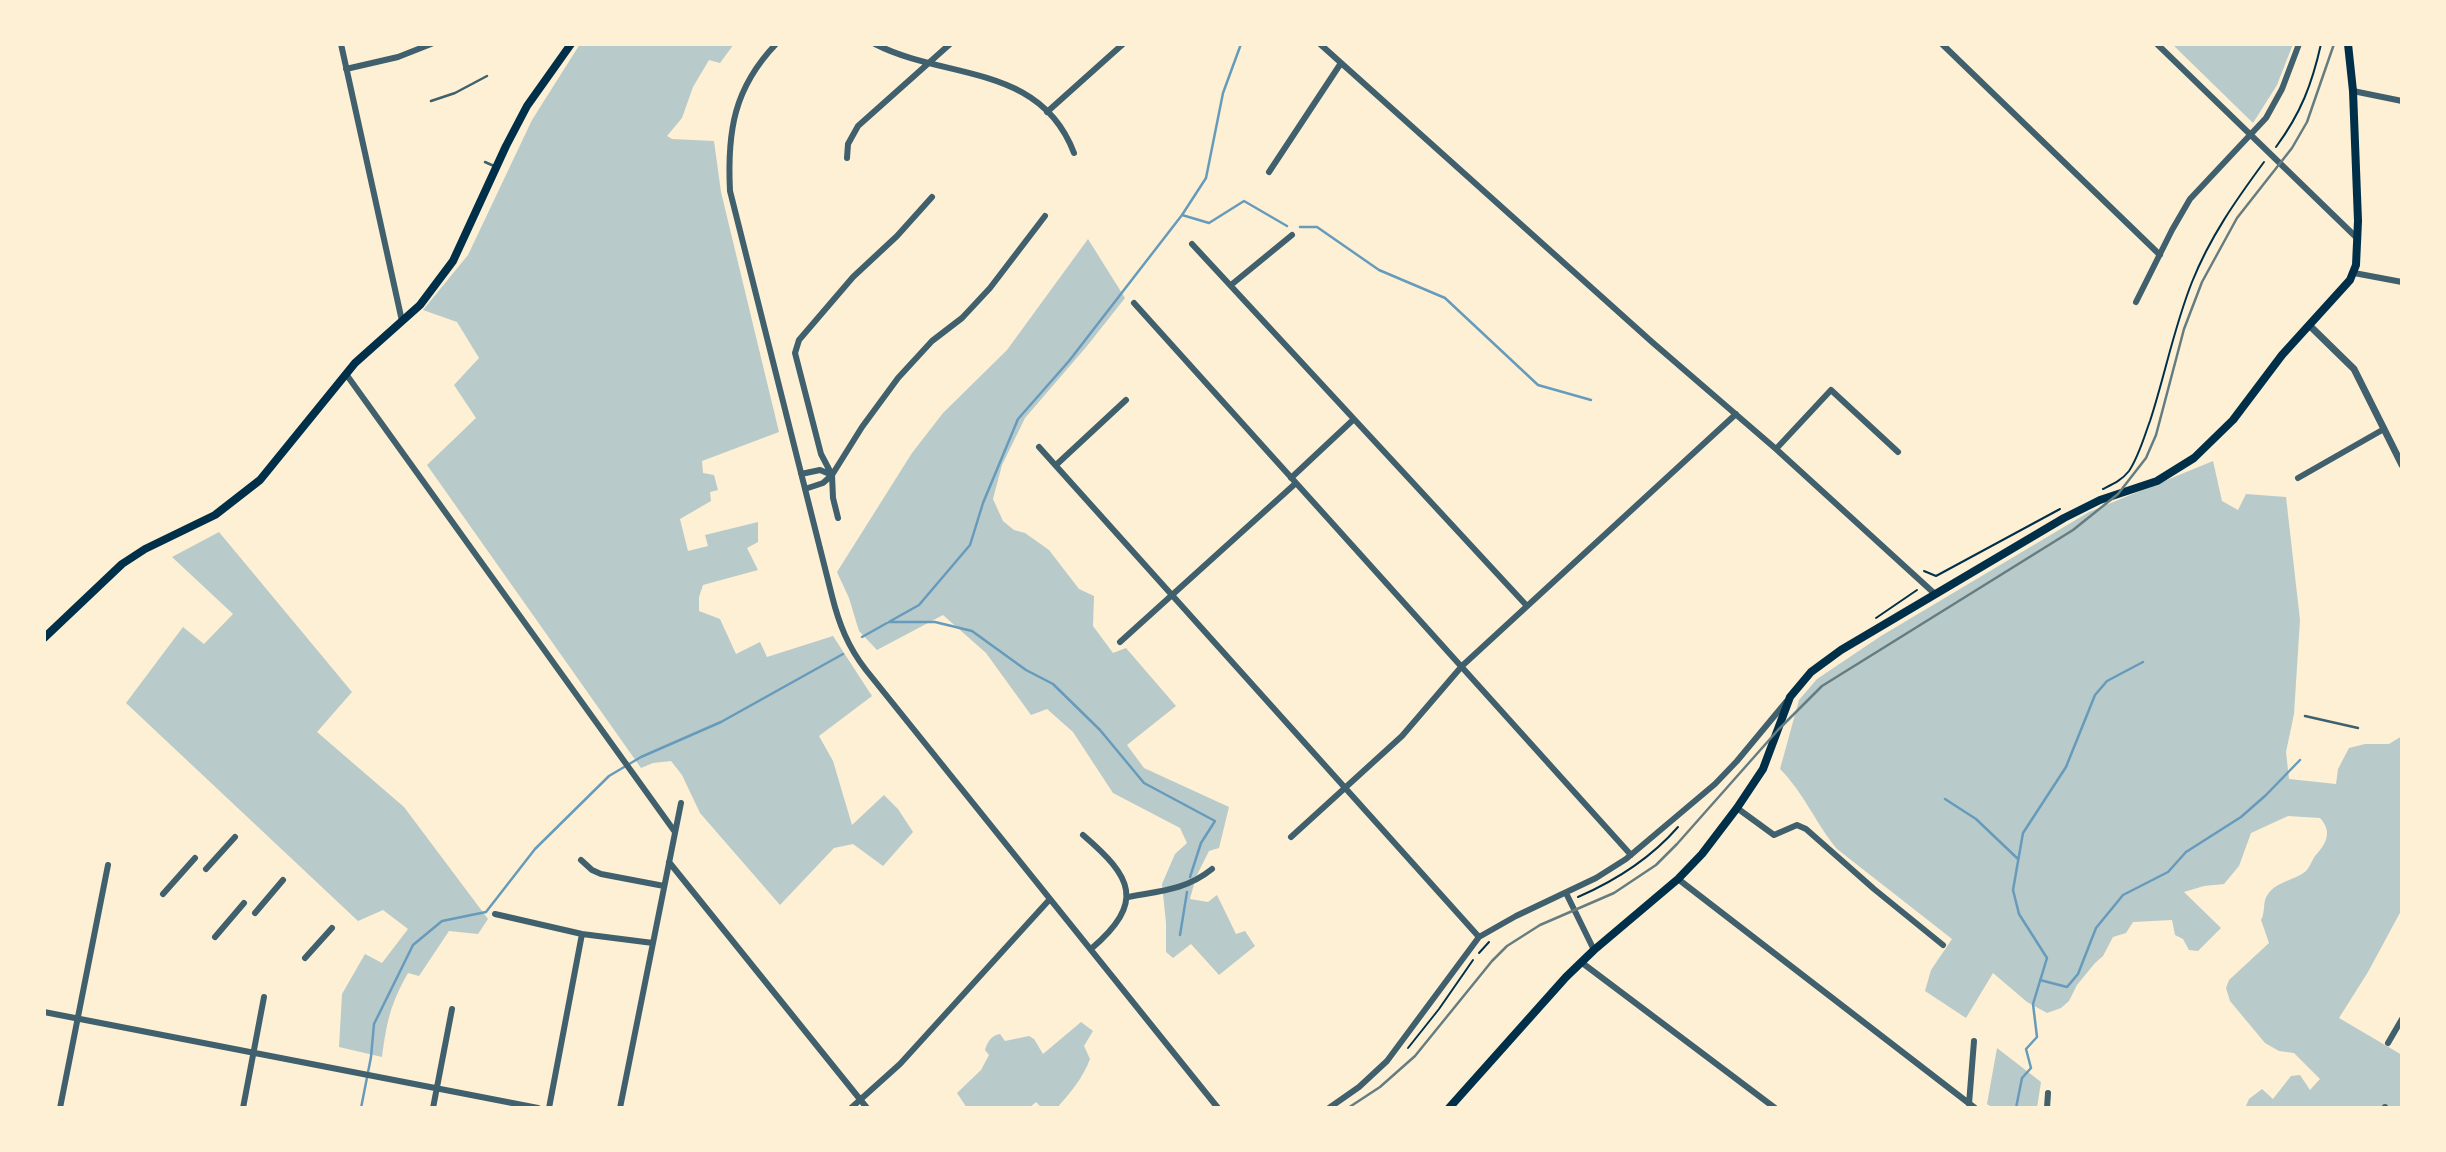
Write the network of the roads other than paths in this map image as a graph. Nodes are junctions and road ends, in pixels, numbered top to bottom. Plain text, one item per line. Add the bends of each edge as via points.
1 (341, 44) edge
2 (431, 44) edge
3 (571, 44) edge
4 (776, 44) edge
5 (875, 44) edge
6 (950, 44) edge
7 (1124, 44) edge
8 (1320, 44) edge
9 (1942, 44) edge
10 (2157, 44) edge
11 (2299, 44) edge
12 (2348, 44) edge
13 (928, 63) junction
14 (1341, 63) junction
15 (346, 69) junction
16 (487, 76) dead end
17 (2353, 91) junction
18 (431, 101) dead end
19 (2402, 101) edge
20 (1047, 112) junction
21 (2252, 136) junction
22 (1074, 153) dead end
23 (847, 158) dead end
24 (485, 162) dead end
25 (497, 167) junction
26 (1269, 172) dead end
27 (932, 197) dead end
28 (1045, 216) dead end
29 (1292, 235) dead end
30 (2358, 240) junction
31 (1192, 244) dead end
32 (2160, 255) junction
33 (2354, 273) junction
34 (2402, 282) edge
35 (1231, 285) junction
36 (2136, 302) dead end
37 (1134, 303) dead end
38 (402, 321) junction
39 (2309, 326) junction
40 (346, 373) junction
41 (1126, 400) dead end
42 (1736, 414) junction
43 (1354, 419) junction
44 (2384, 429) junction
45 (1040, 447) dead end
46 (1776, 449) junction
47 (1898, 452) dead end
48 (1056, 465) junction
49 (2402, 465) edge
50 (801, 474) junction
51 (832, 475) junction
52 (2298, 478) dead end
53 (1294, 480) junction
54 (805, 489) junction
55 (838, 518) dead end
56 (1172, 594) junction
57 (1935, 594) junction
58 (1527, 606) junction
59 (44, 638) edge
60 (1119, 642) dead end
61 (1462, 666) junction
62 (1790, 697) junction
63 (2305, 716) dead end
64 (2358, 728) dead end
65 (1345, 788) junction
66 (681, 803) dead end
67 (1737, 808) junction
68 (675, 832) junction
69 (1083, 835) dead end
70 (235, 837) dead end
71 (1291, 837) dead end
72 (1631, 855) junction
73 (195, 858) dead end
74 (581, 859) dead end
75 (669, 862) junction
76 (108, 865) dead end
77 (206, 869) dead end
78 (1212, 869) dead end
79 (1678, 879) junction
80 (283, 880) dead end
81 (664, 886) junction
82 (1566, 893) junction
83 (163, 894) dead end
84 (1128, 897) junction
85 (1050, 899) junction
86 (244, 903) dead end
87 (255, 913) dead end
88 (495, 914) dead end
89 (332, 928) dead end
90 (582, 934) junction
91 (215, 937) dead end
92 (1479, 937) junction
93 (653, 943) junction
94 (1942, 945) dead end
95 (1091, 949) junction
96 (1594, 950) junction
97 (305, 958) dead end
98 (1581, 962) junction
99 (264, 997) dead end
100 (452, 1009) dead end
101 (44, 1012) edge
102 (78, 1018) junction
103 (2402, 1019) edge
104 (1974, 1041) dead end
105 (2388, 1043) dead end
106 (254, 1053) junction
107 (436, 1088) junction
108 (2048, 1093) dead end
109 (861, 1100) junction
110 (1972, 1106) edge
111 (60, 1108) edge
112 (243, 1108) edge
113 (433, 1108) edge
114 (538, 1108) edge
115 (549, 1108) edge
116 (620, 1108) edge
117 (851, 1108) edge
118 (867, 1108) edge
119 (1218, 1108) edge
120 (1329, 1108) edge
121 (1449, 1108) edge
122 (1775, 1108) edge
123 (2047, 1108) edge

1 - 15 street
2 - 15 street
3 - 25 main road via 527,106
4 - 50 street via 751,73 741,94 730,135 729,168 735,214
5 - 13 street
6 - 13 street
7 - 20 street
8 - 14 street
9 - 32 street
10 - 21 street
11 - 21 street via 2275,103
12 - 17 main road
13 - 20 street via 997,80
13 - 23 street via 858,126 848,144
14 - 26 street
14 - 42 street
15 - 38 street
16 - 18 lane
17 - 19 street
17 - 30 main road
20 - 22 street
21 - 30 street
21 - 32 street via 2190,199
24 - 25 lane
25 - 38 main road via 453,261
27 - 51 street via 833,298 796,347 821,454
28 - 51 street via 982,297 898,378
29 - 35 street
30 - 33 main road
31 - 35 street
32 - 36 street
33 - 34 street
33 - 39 main road
35 - 43 street
37 - 53 street
38 - 40 main road
39 - 44 street via 2354,369
39 - 57 main road via 2233,420 2180,468 2085,507
40 - 59 main road via 255,485 215,515 122,564
40 - 68 street
41 - 48 street
42 - 46 street
42 - 58 street
43 - 53 street
43 - 58 street
44 - 49 street
44 - 52 street
45 - 48 street
46 - 47 street via 1831,390
46 - 57 street
48 - 56 street
50 - 51 street via 820,470
50 - 54 street
51 - 54 street
51 - 55 street
53 - 56 street
53 - 61 street
54 - 85 street via 837,615 850,648
56 - 60 street
56 - 65 street
57 - 62 main road via 1823,662
58 - 61 street
61 - 65 street via 1402,736
61 - 72 street
62 - 67 main road via 1763,769
62 - 72 street via 1715,784
63 - 64 lane
65 - 71 street
65 - 92 street
66 - 68 street
67 - 79 main road
67 - 94 street via 1774,835 1797,825 1806,829
68 - 75 street
69 - 84 street via 1114,862
70 - 77 street
72 - 82 street
73 - 83 street
74 - 81 street via 600,874
75 - 81 street
75 - 109 street
76 - 102 street
78 - 84 street via 1185,887
79 - 96 main road
79 - 110 street
80 - 87 street
81 - 93 street
82 - 92 street
82 - 96 street
84 - 95 street via 1120,918
85 - 95 street
85 - 109 street via 900,1064
86 - 91 street
88 - 90 street
89 - 97 street
90 - 93 street
90 - 115 street
92 - 120 street via 1387,1061
93 - 116 street
95 - 119 street
96 - 98 main road
98 - 121 main road
98 - 122 street
99 - 106 street
100 - 107 street
101 - 102 street
102 - 106 street
102 - 111 street
103 - 105 street
104 - 110 street
106 - 107 street
106 - 112 street
107 - 113 street
107 - 114 street
108 - 123 street
109 - 117 street
109 - 118 street

